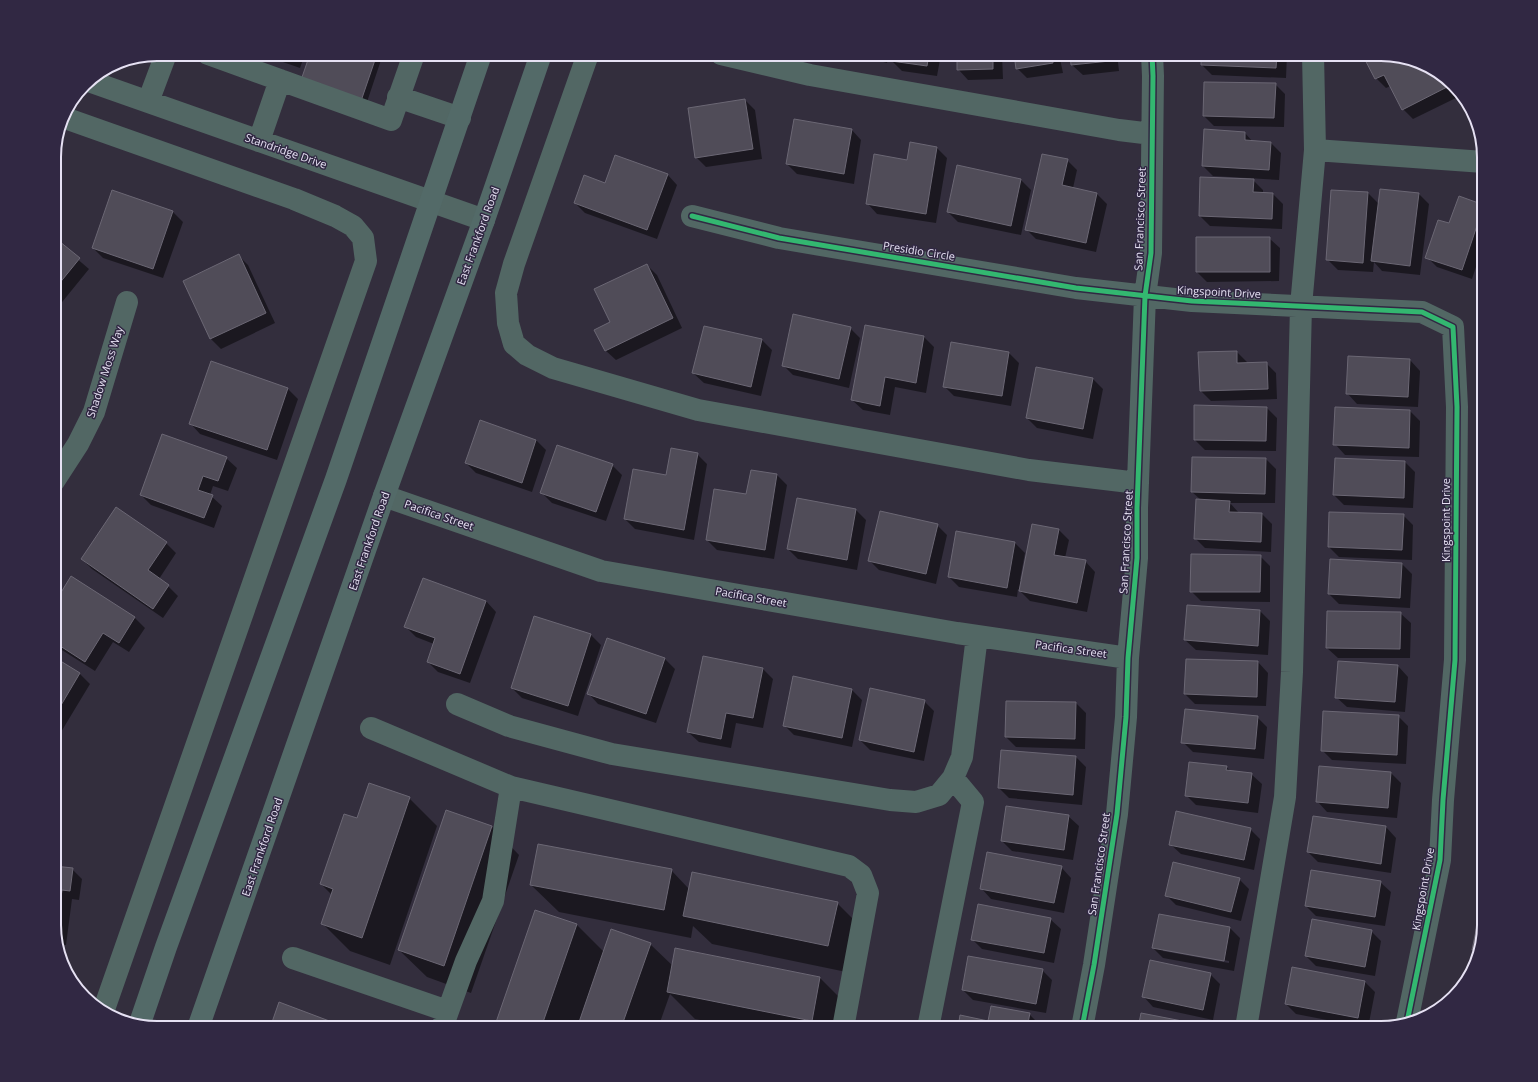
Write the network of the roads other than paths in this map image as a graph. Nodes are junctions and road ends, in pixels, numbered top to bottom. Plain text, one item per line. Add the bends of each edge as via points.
1 (163, 61) edge
2 (227, 61) edge
3 (411, 61) edge
4 (479, 61) edge
5 (539, 61) edge
6 (586, 61) edge
7 (751, 61) edge
8 (1152, 61) edge
9 (1313, 61) edge
10 (280, 80) junction
11 (96, 83) edge
12 (398, 98) junction
13 (148, 102) junction
14 (460, 118) junction
15 (68, 119) edge
16 (1152, 134) junction
17 (259, 141) junction
18 (1315, 150) junction
19 (1477, 162) edge
20 (431, 202) junction
21 (692, 216) dead end
22 (484, 220) junction
23 (1145, 296) junction
24 (127, 302) dead end
25 (1301, 306) junction
26 (61, 471) edge
27 (1138, 483) junction
28 (384, 496) junction
29 (978, 636) junction
30 (1128, 658) junction
31 (457, 704) dead end
32 (371, 728) dead end
33 (953, 778) junction
34 (511, 787) junction
35 (293, 958) dead end
36 (106, 1006) edge
37 (1408, 1017) edge
38 (141, 1020) edge
39 (445, 1020) edge
40 (200, 1021) edge
41 (844, 1021) edge
42 (929, 1021) edge
43 (1083, 1021) edge
44 (1247, 1021) edge

1 - 13 street
2 - 10 street
3 - 12 street
4 - 14 main road
5 - 22 main road, East Frankford Road
6 - 27 street via 514,264 506,294 508,323 514,344 527,354 553,368 698,410 1029,470
7 - 16 street via 810,75
8 - 16 street, San Francisco Street
9 - 18 street
10 - 12 street via 391,120
10 - 17 street
11 - 13 street, Standridge Drive
12 - 14 street
13 - 17 street, Standridge Drive
14 - 20 main road
15 - 36 street via 335,216 353,226 363,238 366,250 366,261
16 - 23 street, San Francisco Street via 1151,253
17 - 20 street, Standridge Drive
18 - 19 street
18 - 25 street
20 - 22 street, Standridge Drive
20 - 38 main road via 336,480
21 - 23 street, Presidio Circle via 779,238 1076,288
22 - 28 main road, East Frankford Road
23 - 25 street, Kingspoint Drive
23 - 27 street, San Francisco Street
24 - 26 street, Shadow Moss Way via 94,412
25 - 37 street, Kingspoint Drive via 1422,312 1453,327 1457,407 1455,660 1440,860
25 - 44 street via 1292,672 1285,797
27 - 30 street, San Francisco Street via 1137,558
28 - 29 street, Pacifica Street via 601,571
28 - 40 main road, East Frankford Road
29 - 30 street, Pacifica Street
29 - 33 street via 962,757
30 - 43 street, San Francisco Street via 1126,718 1117,814
31 - 33 street via 509,726 612,754 890,800 916,802 939,794
32 - 34 street
33 - 42 street via 973,802
34 - 39 street via 493,901 466,961
34 - 41 street via 849,866 861,875 868,893
35 - 39 street

